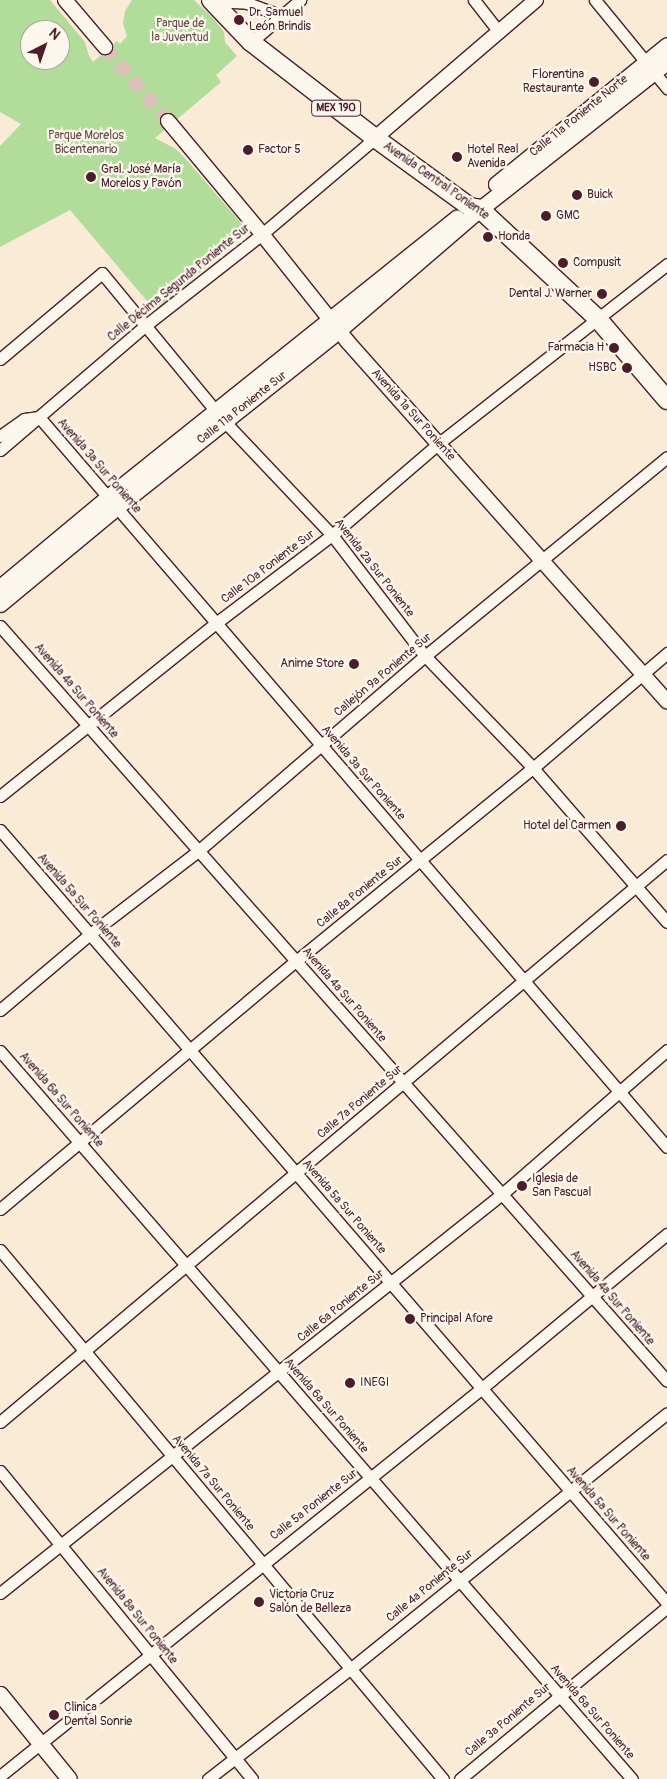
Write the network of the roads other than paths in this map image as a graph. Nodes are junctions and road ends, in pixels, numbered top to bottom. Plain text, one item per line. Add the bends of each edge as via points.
1 (65, 0) edge
2 (300, 0) edge
3 (474, 0) edge
4 (536, 0) edge
5 (595, 0) edge
6 (212, 1) edge
7 (247, 1) edge
8 (283, 16) junction
9 (499, 32) junction
10 (251, 42) junction
11 (667, 45) edge
12 (105, 47) tunnel mouth
13 (667, 62) edge
14 (650, 67) junction
15 (667, 88) edge
16 (168, 121) tunnel mouth
17 (375, 138) junction
18 (475, 208) junction
19 (262, 234) junction
20 (667, 264) edge
21 (597, 318) junction
22 (146, 325) junction
23 (333, 326) junction
24 (0, 359) edge
25 (667, 400) edge
26 (220, 416) junction
27 (39, 417) junction
28 (0, 436) edge
29 (439, 443) junction
30 (0, 450) edge
31 (667, 457) edge
32 (112, 502) junction
33 (332, 535) junction
34 (541, 562) junction
35 (0, 587) edge
36 (0, 604) edge
37 (216, 623) junction
38 (0, 626) edge
39 (667, 653) edge
40 (425, 656) junction
41 (642, 674) junction
42 (667, 702) edge
43 (87, 725) junction
44 (321, 745) junction
45 (533, 768) junction
46 (0, 796) edge
47 (0, 830) edge
48 (198, 851) junction
49 (420, 860) junction
50 (667, 860) edge
51 (638, 887) junction
52 (667, 922) edge
53 (90, 934) junction
54 (296, 961) junction
55 (525, 982) junction
56 (0, 1010) edge
57 (190, 1050) junction
58 (667, 1050) edge
59 (0, 1051) edge
60 (404, 1083) junction
61 (618, 1091) junction
62 (79, 1142) junction
63 (667, 1147) edge
64 (296, 1173) junction
65 (502, 1194) junction
66 (0, 1209) edge
67 (667, 1234) edge
68 (0, 1250) edge
69 (186, 1266) junction
70 (391, 1283) junction
71 (591, 1295) junction
72 (84, 1351) junction
73 (279, 1372) junction
74 (667, 1381) edge
75 (482, 1388) junction
76 (667, 1413) edge
77 (0, 1422) edge
78 (173, 1456) junction
79 (0, 1471) edge
80 (370, 1478) junction
81 (570, 1490) junction
82 (62, 1544) junction
83 (262, 1563) junction
84 (459, 1580) junction
85 (0, 1593) edge
86 (667, 1603) edge
87 (667, 1607) edge
88 (150, 1654) junction
89 (350, 1669) junction
90 (0, 1694) edge
91 (559, 1695) junction
92 (40, 1743) junction
93 (234, 1758) junction
94 (0, 1776) edge
95 (69, 1779) edge
96 (208, 1779) edge
97 (252, 1779) edge
98 (443, 1779) edge
99 (460, 1779) edge
100 (632, 1779) edge

1 - 12 street
2 - 8 street
3 - 9 street
4 - 9 street
5 - 14 street
6 - 7 street
6 - 10 main road, Avenida Central Poniente / MEX 190
7 - 8 street
8 - 10 street
9 - 17 street
10 - 17 main road, Avenida Central Poniente / MEX 190
11 - 14 main road, Calle 11a Poniente Norte
13 - 14 main road, Calle 11a Poniente Norte
14 - 15 street
14 - 18 main road, Calle 11a Poniente Norte
16 - 19 street, Avenida 1a Sur Poniente
17 - 18 main road, Avenida Central Poniente / MEX 190
17 - 19 street, Calle Décima Segunda Poniente Sur
18 - 21 main road, Avenida Central Poniente / MEX 190
18 - 23 main road, Calle 11a Poniente Sur
19 - 22 street, Calle Décima Segunda Poniente Sur
19 - 23 street, Avenida 1a Sur Poniente
20 - 21 street, Calle 10a Poniente Sur
21 - 25 main road, Avenida Central Poniente / MEX 190
21 - 29 street, Calle 10a Poniente Sur
22 - 24 street, Avenida 2a Sur Poniente via 102,273
22 - 26 street, Avenida 2a Sur Poniente
22 - 27 street, Calle Décima Segunda Poniente Sur
23 - 26 main road, Calle 11a Poniente Sur
23 - 29 street, Avenida 1a Sur Poniente
26 - 32 main road, Calle 11a Poniente Sur
26 - 33 street, Avenida 2a Sur Poniente
27 - 28 street via 24,419
27 - 30 street, Calle Décima Segunda Poniente Sur
27 - 32 street, Avenida 3a Sur Poniente
29 - 33 street, Calle 10a Poniente Sur
29 - 34 street, Avenida 1a Sur Poniente
31 - 34 street, Callejón 9a Poniente Sur
32 - 35 main road, Calle 11a Poniente Sur
32 - 36 main road, Calle 11a Poniente Sur
32 - 37 street, Avenida 3a Sur Poniente
33 - 37 street, Calle 10a Poniente Sur
33 - 40 street, Avenida 2a Sur Poniente
34 - 40 street, Callejón 9a Poniente Sur
34 - 41 street, Avenida 1a Sur Poniente
37 - 43 street, Calle 10a Poniente Sur
37 - 44 street, Avenida 3a Sur Poniente
38 - 43 street, Avenida 4a Sur Poniente
39 - 41 street, Calle 8a Poniente Sur
40 - 44 street, Callejón 9a Poniente Sur
40 - 45 street, Avenida 2a Sur Poniente
41 - 42 street, Avenida 1a Sur Poniente
41 - 45 street, Calle 8a Poniente Sur
43 - 46 street, Calle 10a Poniente Sur
43 - 48 street, Avenida 4a Sur Poniente
44 - 48 street, Callejón 9a Poniente Sur
44 - 49 street, Avenida 3a Sur Poniente
45 - 49 street, Calle 8a Poniente Sur
45 - 51 street, Avenida 2a Sur Poniente
47 - 53 street, Avenida 5a Sur Poniente
48 - 53 street, Callejón 9a Poniente Sur
48 - 54 street, Avenida 4a Sur Poniente
49 - 54 street, Calle 8a Poniente Sur
49 - 55 street, Avenida 3a Sur Poniente
50 - 51 street, Calle 7a Poniente Sur
51 - 52 street, Avenida 2a Sur Poniente
51 - 55 street, Calle 7a Poniente Sur
53 - 56 street, Callejón 9a Poniente Sur
53 - 57 street, Avenida 5a Sur Poniente
54 - 57 street, Calle 8a Poniente Sur
54 - 60 street, Avenida 4a Sur Poniente
55 - 60 street, Calle 7a Poniente Sur
55 - 61 street, Avenida 3a Sur Poniente
57 - 62 street, Calle 8a Poniente Sur
57 - 64 street, Avenida 5a Sur Poniente
58 - 61 street, Calle 6a Poniente Sur
59 - 62 street, Avenida 6a Sur Poniente
60 - 64 street, Calle 7a Poniente Sur
60 - 65 street, Avenida 4a Sur Poniente
61 - 63 street, Avenida 3a Sur Poniente
61 - 65 street, Calle 6a Poniente Sur
62 - 66 street, Calle 8a Poniente Sur
62 - 69 street, Avenida 6a Sur Poniente
64 - 69 street, Calle 7a Poniente Sur
64 - 70 street, Avenida 5a Sur Poniente
65 - 70 street, Calle 6a Poniente Sur
65 - 71 street, Avenida 4a Sur Poniente
67 - 71 street, Calle 5a Poniente Sur
68 - 72 street, Avenida 7a Sur Poniente
69 - 72 street, Calle 7a Poniente Sur
69 - 73 street, Avenida 6a Sur Poniente
70 - 73 street, Calle 6a Poniente Sur
70 - 75 street, Avenida 5a Sur Poniente
71 - 74 street, Avenida 4a Sur Poniente
71 - 75 street, Calle 5a Poniente Sur
72 - 77 street, Calle 7a Poniente Sur
72 - 78 street, Avenida 7a Sur Poniente
73 - 78 street, Calle 6a Poniente Sur
73 - 80 street, Avenida 6a Sur Poniente
75 - 80 street, Calle 5a Poniente Sur
75 - 81 street, Avenida 5a Sur Poniente
76 - 81 street, Calle 4a Poniente Sur
78 - 82 street, Calle 6a Poniente Sur
78 - 83 street, Avenida 7a Sur Poniente
79 - 82 street, Avenida 8a Sur Poniente
80 - 83 street, Calle 5a Poniente Sur
80 - 84 street, Avenida 6a Sur Poniente
81 - 84 street, Calle 4a Poniente Sur
81 - 86 street, Avenida 5a Sur Poniente
82 - 85 street, Calle 6a Poniente Sur
82 - 88 street, Avenida 8a Sur Poniente
83 - 88 street, Calle 5a Poniente Sur
83 - 89 street, Avenida 7a Sur Poniente
84 - 89 street, Calle 4a Poniente Sur
84 - 91 street, Avenida 6a Sur Poniente
87 - 91 street, Calle 3a Poniente Sur
88 - 92 street, Calle 5a Poniente Sur
88 - 93 street, Avenida 8a Sur Poniente
89 - 93 street, Calle 4a Poniente Sur
89 - 98 street, Avenida 7a Sur Poniente
90 - 92 main road
91 - 99 street, Calle 3a Poniente Sur
91 - 100 street, Avenida 6a Sur Poniente
92 - 94 street, Calle 5a Poniente Sur
92 - 95 main road
93 - 96 street, Calle 4a Poniente Sur
93 - 97 street, Avenida 8a Sur Poniente

